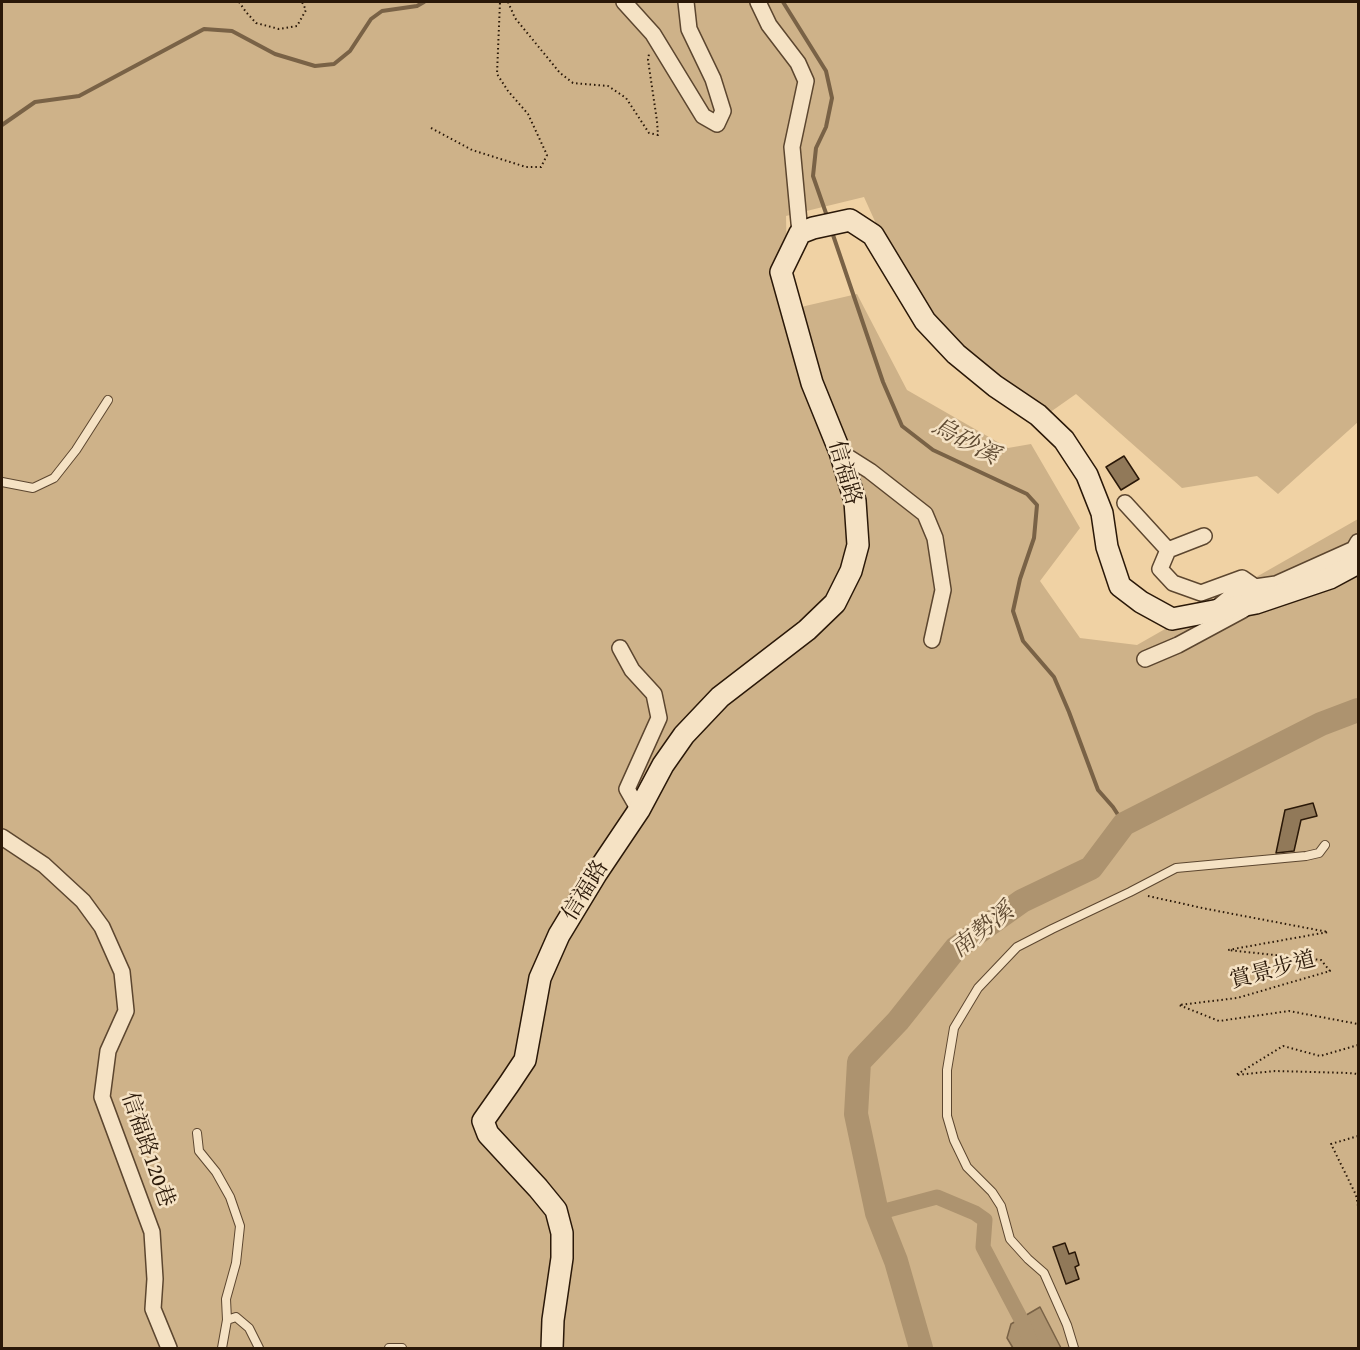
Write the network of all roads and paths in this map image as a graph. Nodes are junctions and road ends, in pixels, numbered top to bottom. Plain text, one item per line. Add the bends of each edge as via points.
1 (239, 2) edge
2 (302, 2) edge
3 (500, 2) edge
4 (508, 2) edge
5 (624, 2) edge
6 (686, 2) edge
7 (758, 2) edge
8 (653, 34) junction
9 (431, 128) dead end
10 (800, 233) junction
11 (108, 400) dead end
12 (840, 452) junction
13 (2, 482) edge
14 (1125, 503) dead end
15 (1204, 536) dead end
16 (1359, 542) edge
17 (1168, 550) junction
18 (1359, 563) edge
19 (1256, 595) junction
20 (932, 640) dead end
21 (621, 648) dead end
22 (1145, 659) dead end
23 (639, 810) junction
24 (2, 837) edge
25 (1325, 845) dead end
26 (1130, 892) junction
27 (1359, 1024) edge
28 (1359, 1045) edge
29 (1359, 1074) edge
30 (197, 1134) dead end
31 (1359, 1136) edge
32 (1359, 1206) edge
33 (227, 1320) junction
34 (169, 1348) edge
35 (222, 1348) edge
36 (259, 1348) edge
37 (389, 1348) edge
38 (402, 1348) edge
39 (552, 1348) edge
40 (1074, 1348) edge

1 - 2 path via 256,23 279,28 297,26 306,10
3 - 9 path via 497,74 533,124 547,155 541,167 526,167 472,150
4 - 8 path via 515,18 560,73 573,83 608,86 626,98 649,133 658,135 648,60
5 - 8 street
6 - 8 street via 689,29 713,79 723,111 717,124 703,116
7 - 10 street via 806,81 792,147
10 - 12 street, 信福路 via 781,272 812,383
10 - 19 street via 850,220 873,235 925,321 956,354 1038,415 1064,440 1087,475 1102,513 1107,547 1120,586 1172,619 1214,611
11 - 13 lane via 54,478 33,488
12 - 20 street via 926,514 935,538 943,590
12 - 23 street, 信福路 via 855,501 858,545 851,572 835,603 807,630 720,697 684,735
14 - 17 street
15 - 17 street
16 - 19 street via 1354,549
17 - 19 street via 1161,569 1173,583 1201,592 1242,578
18 - 19 street via 1330,578
19 - 22 street via 1178,645
21 - 23 street via 632,670 654,694 659,718 627,789
23 - 39 street, 信福路 via 559,935 540,978 525,1060 483,1121 488,1134 556,1210 562,1233 562,1258
24 - 34 street, 信福路120巷 via 44,865 83,901 102,927 122,972 126,1011 108,1052 102,1096 152,1232 153,1309
25 - 26 lane via 1319,853 1305,856 1176,868
26 - 27 path, 賞景步道 via 1328,932 1228,950 1321,960 1330,972 1237,998 1179,1005 1219,1021 1289,1011
26 - 40 lane via 1017,947 978,988 954,1028 947,1070 947,1116 954,1140 967,1167 1001,1206 1010,1239 1044,1273
28 - 29 path via 1320,1056 1283,1046 1236,1075 1275,1071
30 - 33 lane via 199,1150 230,1197 240,1226 236,1263 226,1299
31 - 32 path via 1332,1144
33 - 35 lane
33 - 36 lane via 236,1317 243,1322
37 - 38 lane

